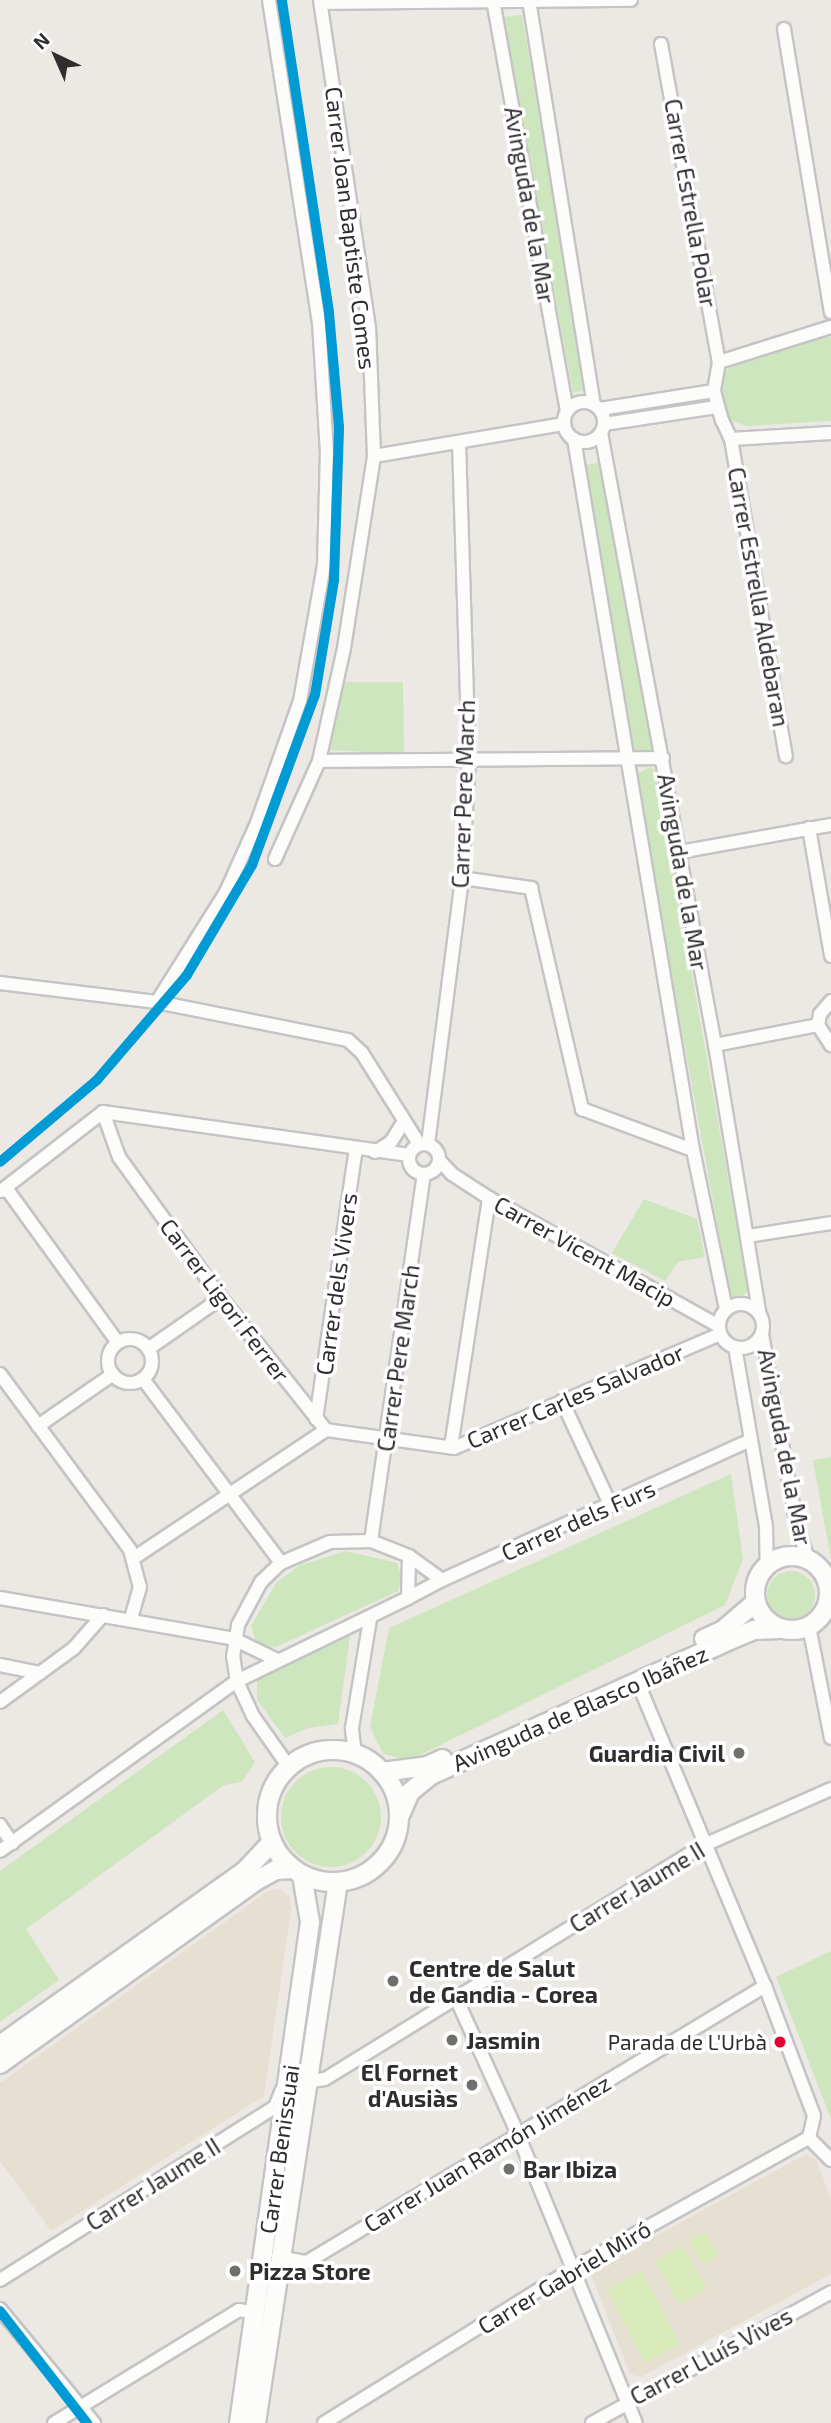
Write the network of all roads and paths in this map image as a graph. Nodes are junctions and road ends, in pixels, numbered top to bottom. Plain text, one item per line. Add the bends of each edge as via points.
1 (269, 0) edge
2 (631, 0) edge
3 (529, 1) edge
4 (321, 2) edge
5 (493, 2) edge
6 (784, 29) dead end
7 (661, 44) dead end
8 (831, 312) edge
9 (831, 327) edge
10 (719, 362) junction
11 (714, 391) junction
12 (597, 406) junction
13 (717, 407) junction
14 (567, 410) junction
15 (564, 424) junction
16 (603, 429) junction
17 (831, 433) edge
18 (574, 439) junction
19 (731, 439) junction
20 (459, 442) junction
21 (374, 456) junction
22 (786, 756) dead end
23 (663, 758) junction
24 (626, 760) junction
25 (319, 761) junction
26 (469, 761) junction
27 (831, 825) edge
28 (809, 828) junction
29 (679, 852) junction
30 (275, 859) dead end
31 (462, 878) junction
32 (831, 956) edge
33 (0, 983) edge
34 (831, 1001) edge
35 (157, 1002) junction
36 (818, 1025) junction
37 (715, 1045) junction
38 (831, 1045) edge
39 (103, 1112) junction
40 (405, 1123) junction
41 (356, 1149) junction
42 (693, 1150) junction
43 (375, 1152) junction
44 (412, 1152) junction
45 (432, 1168) junction
46 (3, 1190) edge
47 (489, 1198) junction
48 (831, 1223) edge
49 (748, 1237) junction
50 (222, 1298) junction
51 (726, 1310) junction
52 (759, 1312) junction
53 (720, 1330) junction
54 (762, 1334) junction
55 (118, 1343) junction
56 (735, 1347) junction
57 (148, 1349) junction
58 (0, 1374) edge
59 (113, 1374) junction
60 (143, 1379) junction
61 (562, 1401) junction
62 (316, 1419) junction
63 (38, 1426) junction
64 (326, 1430) junction
65 (750, 1440) junction
66 (386, 1441) junction
67 (451, 1447) junction
68 (232, 1496) junction
69 (611, 1506) junction
70 (371, 1541) junction
71 (409, 1556) junction
72 (134, 1558) junction
73 (807, 1560) junction
74 (281, 1563) junction
75 (767, 1566) junction
76 (442, 1580) junction
77 (830, 1588) edge
78 (0, 1598) edge
79 (408, 1598) junction
80 (756, 1602) junction
81 (828, 1609) edge
82 (103, 1615) junction
83 (131, 1619) junction
84 (370, 1619) junction
85 (809, 1626) junction
86 (780, 1629) junction
87 (234, 1639) junction
88 (275, 1659) junction
89 (0, 1665) edge
90 (40, 1672) junction
91 (237, 1681) junction
92 (638, 1683) junction
93 (0, 1702) edge
94 (831, 1738) edge
95 (355, 1754) junction
96 (289, 1767) junction
97 (382, 1772) junction
98 (831, 1789) edge
99 (399, 1817) junction
100 (0, 1825) edge
101 (272, 1842) junction
102 (12, 1843) junction
103 (704, 1845) junction
104 (0, 1851) edge
105 (297, 1872) junction
106 (338, 1882) junction
107 (765, 1986) junction
108 (456, 1998) junction
109 (0, 2045) edge
110 (0, 2064) edge
111 (298, 2078) junction
112 (517, 2132) junction
113 (809, 2138) junction
114 (831, 2160) edge
115 (278, 2256) junction
116 (574, 2268) junction
117 (0, 2280) edge
118 (831, 2292) edge
119 (0, 2309) edge
120 (256, 2313) junction
121 (626, 2401) junction
122 (80, 2406) junction
123 (54, 2423) edge
124 (94, 2423) edge
125 (239, 2423) edge
126 (256, 2423) edge
127 (324, 2423) edge
128 (592, 2423) edge
129 (636, 2423) edge

1 - 35 street via 319,323 327,478 324,565 300,701 264,804 226,892
2 - 3 street
3 - 5 street
3 - 12 street, Avinguda de la Mar
4 - 5 street
4 - 21 street, Carrer Joan Baptiste Comes via 369,328
5 - 14 street, Avinguda de la Mar
6 - 8 street
7 - 10 street, Carrer Estrella Polar
9 - 10 street
10 - 11 street, Carrer Estrella Polar
11 - 12 street
11 - 13 street, Carrer Estrella Polar
12 - 14 street via 574,404
12 - 16 street
13 - 16 street
13 - 19 street, Carrer Estrella Polar
14 - 15 street
15 - 18 street
15 - 20 street
16 - 18 street via 589,441
16 - 23 street, Avinguda de la Mar
17 - 19 street
18 - 24 street, Avinguda de la Mar
19 - 22 street, Carrer Estrella Aldebaran
20 - 21 street
20 - 26 street, Carrer Pere March
21 - 25 street, Carrer Joan Baptiste Comes via 344,648
23 - 24 street
23 - 29 street, Avinguda de la Mar
24 - 26 street
24 - 42 street, Avinguda de la Mar
25 - 26 street
25 - 30 street, Carrer Joan Baptiste Comes
26 - 31 street, Carrer Pere March
27 - 28 street
28 - 29 street
28 - 32 street
29 - 37 street, Avinguda de la Mar
31 - 42 street via 531,888 582,1109
31 - 44 street, Carrer Pere March
33 - 35 street
34 - 36 street
35 - 40 street via 342,1038 358,1047
36 - 37 street
36 - 38 street
37 - 49 street, Avinguda de la Mar
39 - 41 street
39 - 46 street
39 - 50 street, Carrer Ligori Ferrer via 119,1157
40 - 43 street via 391,1142
40 - 44 street
41 - 43 street
41 - 62 street, Carrer dels Vivers
42 - 51 street, Avinguda de la Mar
43 - 44 street
44 - 45 street
44 - 45 street via 436,1150
45 - 47 street, Carrer Vicent Macip via 452,1174
45 - 66 street, Carrer Pere March
46 - 55 street
47 - 53 street, Carrer Vicent Macip
47 - 67 street
48 - 49 street
49 - 52 street, Avinguda de la Mar
50 - 57 street
50 - 62 street, Carrer Ligori Ferrer
51 - 52 street via 740,1304
51 - 53 street
52 - 54 street
53 - 56 street
53 - 61 street, Carrer Carles Salvador
54 - 56 street via 754,1345
54 - 73 street, Avinguda de la Mar
55 - 57 street via 133,1340
55 - 59 street via 109,1356
56 - 65 street, Avinguda de la Mar
57 - 60 street via 152,1366
58 - 63 street
59 - 60 street via 128,1383
59 - 63 street
60 - 68 street
61 - 67 street, Carrer Carles Salvador
61 - 69 street
62 - 64 street, Carrer Ligori Ferrer
63 - 72 street
64 - 66 street
64 - 68 street
65 - 69 street, Carrer dels Furs
65 - 75 street, Avinguda de la Mar via 766,1527
66 - 67 street, Carrer Carles Salvador
66 - 70 street, Carrer Pere March
68 - 72 street
68 - 74 street
69 - 76 street, Carrer dels Furs
70 - 71 street
70 - 74 street via 330,1542
71 - 76 street
71 - 79 street
72 - 83 street via 140,1587
73 - 75 main road via 786,1557
73 - 77 main road via 818,1566
74 - 87 street via 251,1598
75 - 80 main road via 757,1583
76 - 79 street, Carrer dels Furs
77 - 81 main road
78 - 82 street
79 - 84 street
80 - 86 main road via 765,1619
80 - 97 main road, Avinguda de Blasco Ibáñez via 723,1630 562,1705 427,1766
81 - 85 main road
82 - 83 street
82 - 90 street via 74,1648
83 - 87 street
84 - 88 street
84 - 95 street via 352,1728
85 - 86 main road
85 - 94 street
86 - 92 main road, Avinguda de Blasco Ibáñez via 754,1630
87 - 88 street
87 - 91 street
88 - 91 street
89 - 90 street
90 - 93 street
91 - 96 street via 253,1716
91 - 102 street
92 - 99 main road, Avinguda de Blasco Ibáñez via 431,1775 410,1792
92 - 103 street
95 - 96 main road via 320,1751
95 - 97 main road
96 - 101 main road via 268,1801
97 - 99 main road via 397,1801
98 - 103 street, Carrer Jaume II
99 - 106 main road via 396,1834 379,1863 361,1876
100 - 102 street
101 - 105 main road
101 - 109 main road via 252,1866
102 - 104 street
103 - 107 street
103 - 108 street, Carrer Jaume II
105 - 106 main road
105 - 110 main road via 276,1870 254,1882
105 - 111 main road, Carrer Benissuai via 310,1922
106 - 111 main road, Carrer Benissuai
107 - 112 street, Carrer Juan Ramón Jiménez
107 - 113 street via 814,2116
108 - 111 street, Carrer Jaume II via 325,2079
108 - 112 street
111 - 115 main road, Carrer Benissuai
111 - 117 street, Carrer Jaume II via 275,2107
111 - 120 main road, Carrer Benissuai
112 - 115 street, Carrer Juan Ramón Jiménez via 307,2262
112 - 116 street
113 - 114 street
113 - 116 street, Carrer Gabriel Miró
115 - 126 main road, Carrer Benissuai
116 - 121 street
116 - 127 street, Carrer Gabriel Miró
118 - 121 street, Carrer Lluís Vives
119 - 122 street
120 - 122 street via 239,2310
120 - 125 main road, Carrer Benissuai
121 - 128 street, Carrer Lluís Vives
121 - 129 street
122 - 123 street
122 - 124 street

